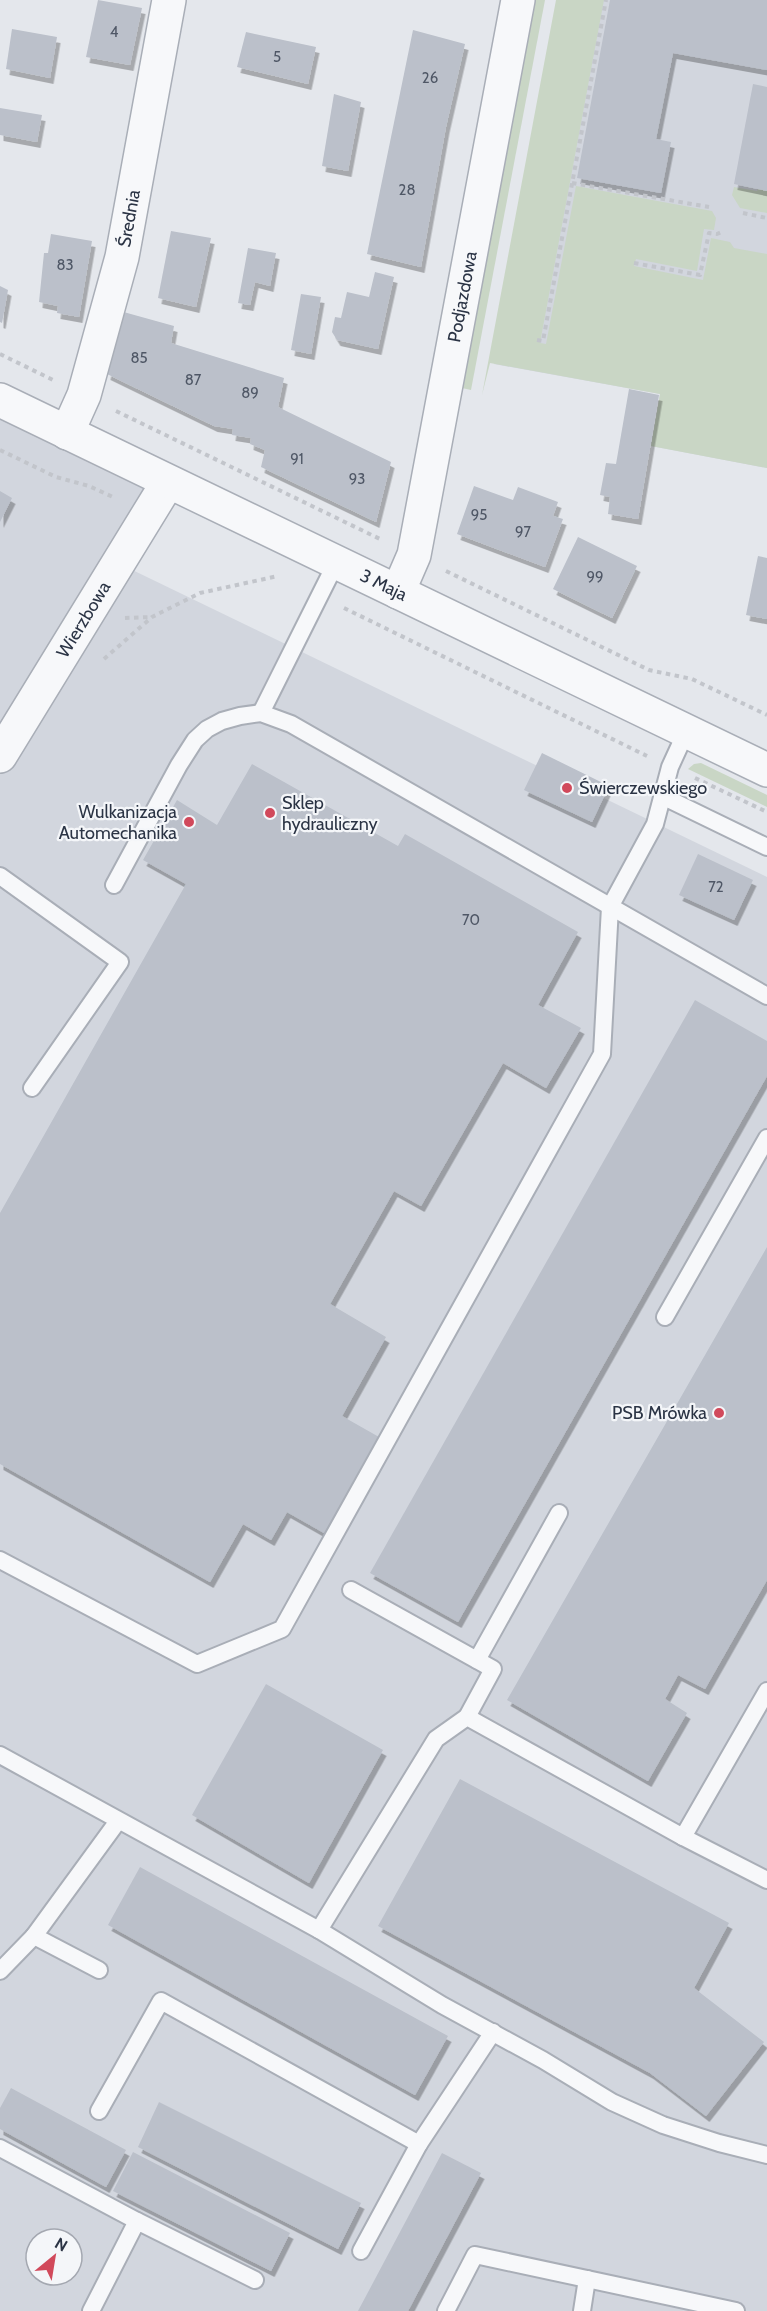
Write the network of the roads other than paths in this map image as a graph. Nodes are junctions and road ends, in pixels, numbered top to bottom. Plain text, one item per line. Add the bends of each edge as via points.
1 (169, 0) edge
2 (518, 0) edge
3 (0, 400) edge
4 (67, 433) junction
5 (168, 482) junction
6 (336, 563) junction
7 (398, 592) junction
8 (261, 713) junction
9 (686, 732) junction
10 (0, 756) edge
11 (767, 770) edge
12 (662, 796) junction
13 (767, 847) edge
14 (0, 876) edge
15 (114, 885) dead end
16 (610, 907) junction
17 (767, 996) edge
18 (32, 1088) dead end
19 (767, 1138) edge
20 (665, 1317) dead end
21 (560, 1513) dead end
22 (0, 1560) edge
23 (351, 1590) dead end
24 (477, 1660) junction
25 (767, 1691) edge
26 (467, 1717) junction
27 (0, 1755) edge
28 (118, 1821) junction
29 (683, 1837) junction
30 (767, 1880) edge
31 (319, 1930) junction
32 (34, 1936) junction
33 (99, 1970) dead end
34 (0, 1971) edge
35 (493, 2032) junction
36 (99, 2111) dead end
37 (419, 2144) junction
38 (0, 2148) edge
39 (767, 2154) edge
40 (137, 2221) junction
41 (362, 2251) dead end
42 (587, 2279) junction
43 (255, 2280) dead end
44 (91, 2311) edge
45 (446, 2311) edge
46 (582, 2311) edge
47 (736, 2311) edge

1 - 4 street, Średnia via 122,257 84,395
2 - 7 street, Podjazdowa via 414,555
3 - 4 street, 3 Maja
4 - 5 street, 3 Maja
5 - 6 street, 3 Maja
5 - 10 street, Wierzbowa
6 - 7 street, 3 Maja
6 - 8 lane
7 - 9 street, 3 Maja
8 - 15 lane via 222,721 195,740
8 - 16 lane via 291,724
9 - 11 street, 3 Maja
9 - 12 lane via 670,766
12 - 13 lane
12 - 16 lane via 655,824
14 - 18 lane via 120,962
16 - 17 lane
16 - 22 lane via 603,1054 282,1629 197,1664
19 - 20 lane
21 - 24 lane
23 - 24 lane
24 - 26 lane via 493,1669
25 - 29 lane
26 - 29 lane
26 - 31 lane via 436,1739
27 - 28 lane
28 - 31 lane
28 - 32 lane
29 - 30 lane
31 - 35 lane
32 - 33 lane
32 - 34 lane
35 - 37 lane
35 - 39 lane via 612,2102 663,2125
36 - 37 lane via 161,2001
37 - 41 lane
38 - 40 lane
40 - 43 lane
40 - 44 lane
42 - 45 lane via 475,2255
42 - 46 lane
42 - 47 lane

